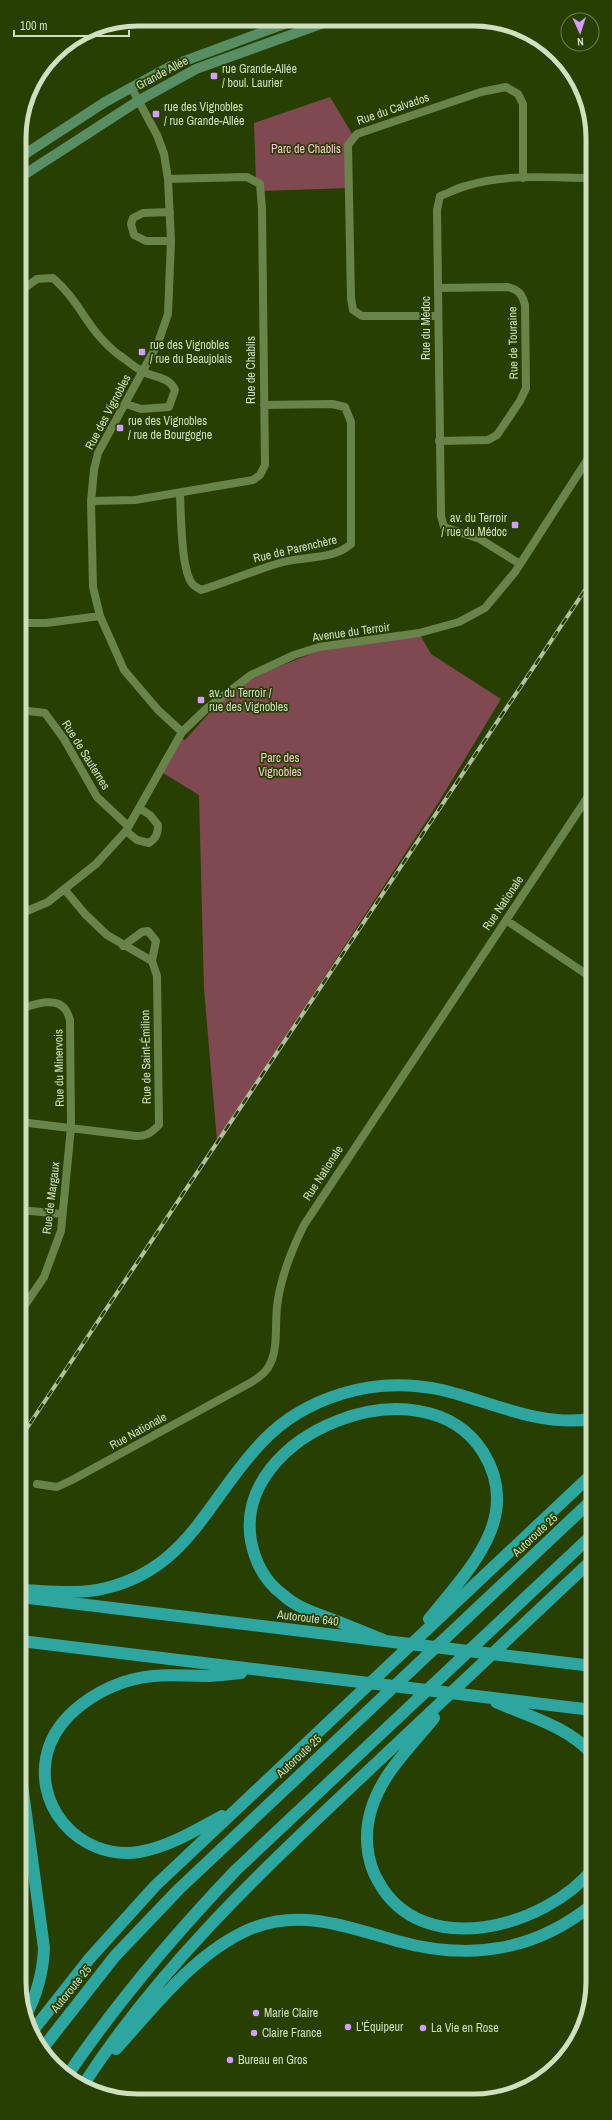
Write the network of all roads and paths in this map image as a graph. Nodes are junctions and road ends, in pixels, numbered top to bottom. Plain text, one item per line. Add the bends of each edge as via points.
1 (280, 26) edge
2 (315, 26) edge
3 (130, 87) junction
4 (138, 100) junction
5 (26, 153) edge
6 (26, 173) edge
7 (523, 178) junction
8 (586, 178) edge
9 (168, 179) junction
10 (170, 212) junction
11 (171, 241) junction
12 (26, 287) edge
13 (438, 288) junction
14 (438, 316) junction
15 (143, 372) junction
16 (126, 404) junction
17 (264, 405) junction
18 (439, 441) junction
19 (586, 462) edge
20 (180, 494) junction
21 (91, 501) junction
22 (520, 564) junction
23 (100, 616) junction
24 (26, 623) edge
25 (26, 711) edge
26 (182, 732) junction
27 (586, 801) edge
28 (139, 808) junction
29 (127, 828) junction
30 (65, 890) junction
31 (26, 911) edge
32 (506, 920) junction
33 (123, 946) junction
34 (152, 961) junction
35 (586, 974) edge
36 (26, 1007) edge
37 (26, 1123) edge
38 (71, 1127) junction
39 (26, 1211) edge
40 (62, 1214) junction
41 (26, 1302) edge
42 (586, 1420) edge
43 (586, 1479) edge
44 (37, 1484) dead end
45 (586, 1506) edge
46 (586, 1541) edge
47 (586, 1566) edge
48 (26, 1590) edge
49 (26, 1599) edge
50 (429, 1623) junction
51 (386, 1641) junction
52 (26, 1642) edge
53 (586, 1665) edge
54 (269, 1671) junction
55 (484, 1697) junction
56 (586, 1709) edge
57 (434, 1714) junction
58 (586, 1749) edge
59 (236, 1809) junction
60 (26, 1814) edge
61 (586, 1876) edge
62 (586, 1909) edge
63 (29, 2008) edge
64 (36, 2027) edge
65 (45, 2045) edge
66 (70, 2071) edge
67 (86, 2081) edge
68 (87, 2082) edge

1 - 3 street, Grande Allée via 171,66
2 - 4 street, Grande Allée via 196,69
3 - 4 street, Rue des Vignobles
3 - 5 street, Grande Allée
4 - 6 street, Grande Allée
4 - 9 street, Rue des Vignobles via 157,135 164,154
7 - 8 street, Rue du Médoc
7 - 13 street, Rue du Médoc via 494,180 466,186 440,196 437,210
7 - 14 street, Rue du Calvados via 522,104 518,94 506,87 481,92 357,134 348,145 353,310 362,316
9 - 10 street, Rue des Vignobles
9 - 17 street, Rue de Chablis via 247,177 260,184
10 - 11 street, Rue des Vignobles
10 - 11 street via 142,213 133,218 131,224 134,236 146,241
11 - 15 street, Rue des Vignobles via 168,314
12 - 15 street via 37,279 54,278 65,288 93,331 106,345
13 - 14 street, Rue du Médoc
13 - 18 street, Rue de Touraine via 508,287 523,295 526,388 497,435 488,440
14 - 18 street, Rue du Médoc
15 - 16 street, Rue des Vignobles
15 - 16 street via 173,384 175,390 172,402 169,407 156,409 141,409
16 - 21 street, Rue des Vignobles via 98,453
17 - 20 street, Rue de Chablis via 264,465 260,475 253,480
17 - 20 street, Rue de Parenchère via 332,404 344,407 351,422 351,544 338,553 285,562 201,590 192,584 188,574 182,536
18 - 22 street, Rue du Médoc via 441,516 444,527 480,539
19 - 22 street, Avenue du Terroir
20 - 21 street, Rue de Chablis via 135,500
21 - 23 street, Rue des Vignobles via 93,587
22 - 26 street, Avenue du Terroir via 498,596 486,608 459,622 419,634 325,646 294,655 251,675 206,709
23 - 24 street
23 - 26 street, Rue des Vignobles via 124,670 158,710
25 - 29 street, Rue de Sauternes via 45,713 64,739 97,797
26 - 28 street, Avenue du Terroir
27 - 32 street, Rue Nationale
28 - 29 street, Avenue du Terroir
28 - 29 street via 158,825 155,839 149,843 137,840
29 - 30 street, Avenue du Terroir via 96,864
30 - 31 street, Avenue du Terroir via 48,902
30 - 33 street via 85,914
32 - 35 street
32 - 44 street, Rue Nationale via 304,1226 280,1287 273,1355 267,1370 250,1384 72,1480 57,1487
33 - 34 street
33 - 34 street via 142,932 148,931 156,941
34 - 38 street, Rue de Saint-Émilion via 157,976 159,1125 144,1136
36 - 38 street, Rue du Minervois via 53,1002 65,1008 70,1020
37 - 38 street, Rue de Saint-Émilion
38 - 40 street, Rue de Margaux
39 - 40 street
40 - 41 street, Rue de Margaux via 60,1231 44,1277
42 - 48 highway via 543,1419 443,1390 416,1386 382,1386 341,1394 300,1412 270,1434 241,1466 185,1541 152,1570 99,1590
43 - 50 highway
45 - 65 highway, Autoroute 25 via 167,1900 105,1968
46 - 66 highway via 236,1870 191,1917 121,2001
47 - 57 highway
49 - 51 highway, Autoroute 640
50 - 51 highway via 467,1575 487,1540 496,1504 494,1479 489,1464 468,1434 446,1418 428,1412 387,1410 354,1415 334,1422 289,1449 264,1476 255,1494 251,1512 253,1549 266,1578 290,1601 308,1611
50 - 59 highway via 351,1702
51 - 53 highway, Autoroute 640
52 - 54 highway
54 - 55 highway
54 - 59 highway via 206,1676 163,1675 124,1682 100,1692 74,1711 58,1730 48,1751 45,1781 53,1808 69,1831 87,1844 100,1849 124,1853 157,1847
55 - 56 highway
55 - 58 highway via 562,1730
57 - 61 highway via 390,1771 376,1797 369,1819 367,1844 372,1868 394,1902 414,1917 432,1924 459,1928 489,1926 517,1920 546,1907 571,1890
57 - 67 highway via 277,1856 216,1917 143,2002
59 - 64 highway via 130,1912 74,1976
60 - 63 highway via 44,1948 39,1984
62 - 68 highway via 560,1927 535,1939 502,1948 470,1952 430,1949 342,1924 318,1920 291,1920 259,1926 230,1939 197,1965 165,1996

